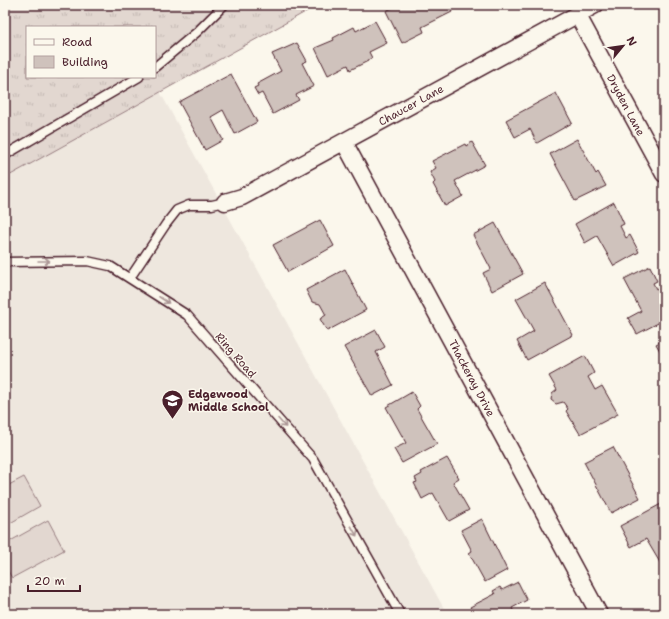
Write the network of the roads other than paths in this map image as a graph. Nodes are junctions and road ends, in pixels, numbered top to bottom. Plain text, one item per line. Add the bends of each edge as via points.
1 (224, 5) edge
2 (594, 5) edge
3 (578, 14) junction
4 (156, 66) edge
5 (137, 78) edge
6 (344, 142) junction
7 (5, 155) edge
8 (664, 174) edge
9 (225, 202) joint
10 (5, 262) edge
11 (130, 278) junction
12 (400, 614) edge
13 (599, 614) edge

1 - 4 lane
2 - 3 street, Chaucer Lane
3 - 6 street, Chaucer Lane
3 - 8 street, Dryden Lane
5 - 7 lane
6 - 9 street, Chaucer Lane via 242,197
6 - 13 street, Thackeray Drive
9 - 11 lane via 189,205 177,210
10 -> 11 lane, Ring Road via 87,261 110,266
11 -> 12 lane, Ring Road via 187,315 313,458

